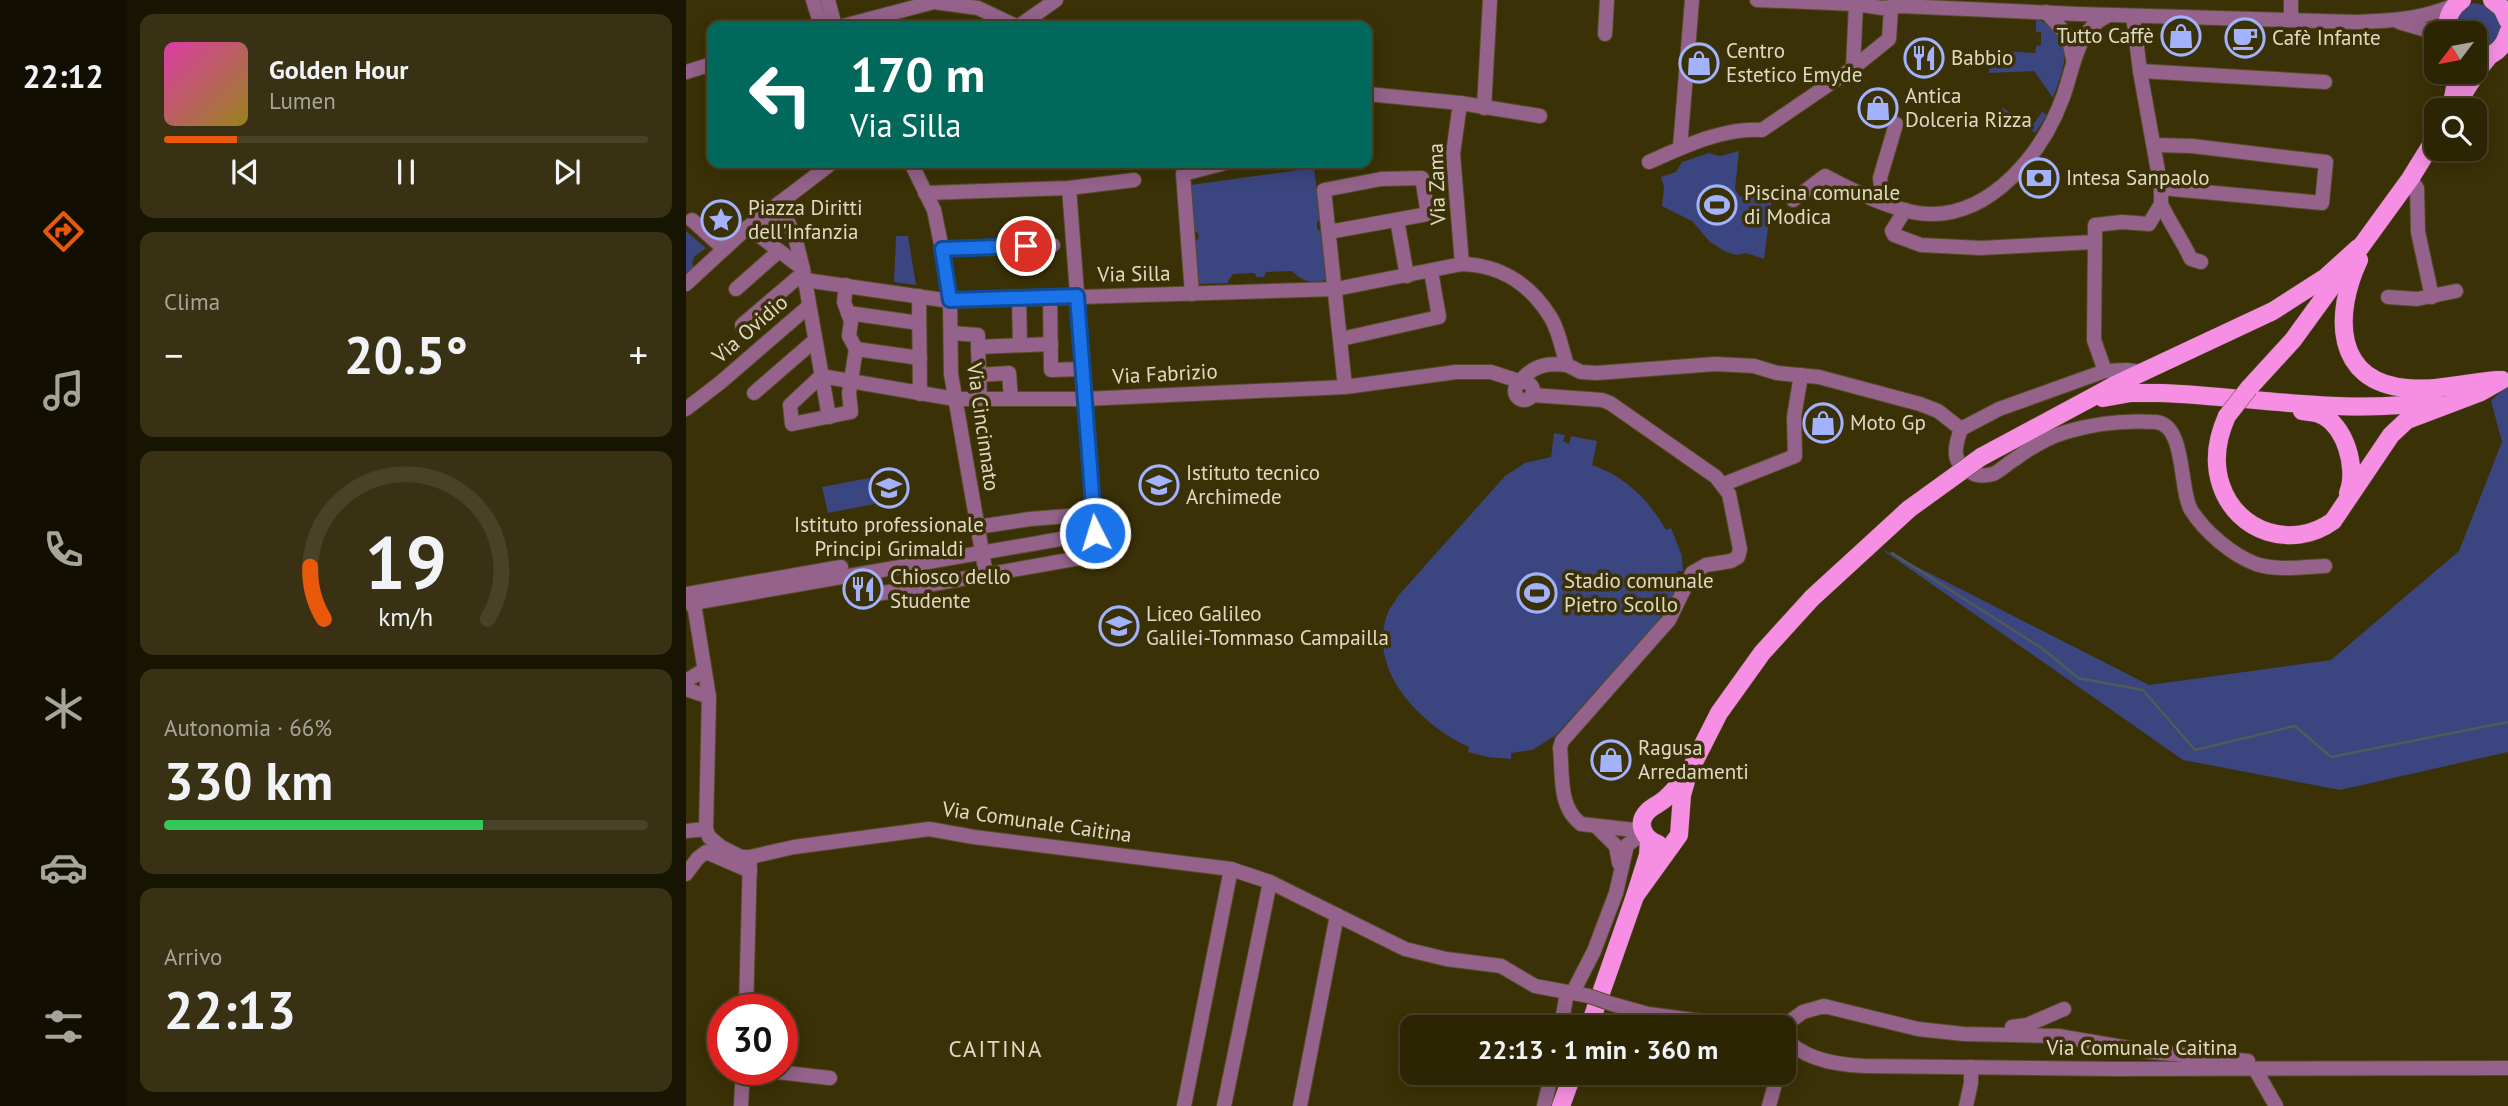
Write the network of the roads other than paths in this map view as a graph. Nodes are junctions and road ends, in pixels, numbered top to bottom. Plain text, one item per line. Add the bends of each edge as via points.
1 (813, 0) edge
2 (828, 0) edge
3 (1056, 0) edge
4 (1490, 0) edge
5 (1607, 0) edge
6 (1692, 0) edge
7 (1757, 0) edge
8 (2291, 0) edge
9 (1819, 1) edge
10 (2460, 2) edge
11 (1856, 4) junction
12 (1889, 4) edge
13 (1985, 5) edge
14 (2046, 12) junction
15 (2075, 14) junction
16 (2108, 15) junction
17 (2133, 16) junction
18 (2291, 20) junction
19 (819, 21) edge
20 (834, 21) edge
21 (862, 21) edge
22 (1007, 21) edge
23 (1025, 21) edge
24 (2398, 21) junction
25 (2448, 21) edge
26 (2424, 29) edge
27 (2508, 33) edge
28 (1605, 34) dead end
29 (2075, 37) junction
30 (2492, 54) edge
31 (707, 66) edge
32 (1853, 68) junction
33 (2140, 71) junction
34 (686, 72) edge
35 (2325, 82) dead end
36 (1372, 94) edge
37 (2459, 98) edge
38 (1460, 103) junction
39 (1484, 108) junction
40 (1540, 116) dead end
41 (1896, 124) dead end
42 (2154, 145) junction
43 (1680, 148) junction
44 (2424, 156) edge
45 (1649, 162) dead end
46 (826, 168) edge
47 (913, 168) edge
48 (1206, 168) edge
49 (2410, 179) junction
50 (1134, 180) dead end
51 (1069, 188) junction
52 (2161, 188) junction
53 (925, 192) junction
54 (1793, 200) dead end
55 (1882, 201) junction
56 (2161, 204) junction
57 (781, 207) junction
58 (1905, 210) junction
59 (692, 220) dead end
60 (1398, 220) junction
61 (753, 230) junction
62 (2373, 230) junction
63 (1329, 232) junction
64 (2095, 242) junction
65 (1054, 245) dead end
66 (2358, 248) junction
67 (724, 249) junction
68 (942, 249) junction
69 (779, 251) junction
70 (2201, 262) dead end
71 (1462, 264) junction
72 (1432, 271) junction
73 (804, 274) junction
74 (1406, 276) junction
75 (686, 284) edge
76 (846, 285) junction
77 (736, 289) dead end
78 (1336, 289) junction
79 (2456, 291) dead end
80 (1192, 294) junction
81 (919, 296) junction
82 (1077, 296) junction
83 (1050, 297) junction
84 (2388, 297) dead end
85 (2432, 297) junction
86 (1019, 298) junction
87 (950, 300) junction
88 (809, 306) junction
89 (848, 313) junction
90 (919, 323) junction
91 (743, 325) dead end
92 (951, 333) junction
93 (1341, 339) junction
94 (814, 341) junction
95 (1051, 344) junction
96 (1020, 345) junction
97 (978, 347) junction
98 (856, 349) junction
99 (920, 358) junction
100 (1567, 365) junction
101 (1082, 369) junction
102 (2105, 371) junction
103 (2141, 372) junction
104 (979, 374) junction
105 (1801, 375) junction
106 (821, 376) junction
107 (2505, 378) edge
108 (851, 381) junction
109 (1345, 387) junction
110 (1525, 387) junction
111 (754, 393) dead end
112 (920, 394) junction
113 (2198, 394) junction
114 (955, 399) junction
115 (980, 399) junction
116 (1011, 399) junction
117 (1084, 399) junction
118 (2083, 403) junction
119 (686, 409) edge
120 (829, 417) junction
121 (1961, 429) junction
122 (1724, 484) junction
123 (1093, 508) junction
124 (2340, 512) junction
125 (978, 532) junction
126 (1095, 533) junction
127 (982, 553) junction
128 (2325, 566) dead end
129 (873, 572) junction
130 (986, 575) junction
131 (688, 597) edge
132 (704, 670) junction
133 (686, 681) edge
134 (686, 689) edge
135 (709, 697) junction
136 (1688, 774) junction
137 (1653, 809) junction
138 (1680, 816) junction
139 (1598, 825) junction
140 (706, 829) junction
141 (686, 831) edge
142 (1645, 834) junction
143 (1675, 839) junction
144 (750, 864) junction
145 (1231, 869) junction
146 (686, 874) edge
147 (1270, 883) junction
148 (1618, 886) junction
149 (1635, 896) junction
150 (1337, 915) junction
151 (1570, 992) junction
152 (746, 994) edge
153 (2064, 1009) dead end
154 (1564, 1015) edge
155 (1593, 1015) edge
156 (1656, 1015) edge
157 (1796, 1017) edge
158 (1988, 1033) junction
159 (1796, 1049) edge
160 (2221, 1064) junction
161 (1971, 1067) junction
162 (2445, 1068) junction
163 (2508, 1068) edge
164 (2255, 1069) junction
165 (798, 1074) edge
166 (830, 1078) dead end
167 (742, 1085) edge
168 (1549, 1085) edge
169 (1569, 1085) edge
170 (1775, 1085) edge
171 (741, 1106) edge
172 (1184, 1106) edge
173 (1224, 1106) edge
174 (1300, 1106) edge
175 (1544, 1106) edge
176 (1561, 1106) edge
177 (1769, 1106) edge
178 (1966, 1106) edge
179 (2277, 1106) edge

1 - 19 street
2 - 20 street
3 - 23 street
4 - 39 street
5 - 28 street
6 - 43 street
7 - 9 street
8 - 18 street
9 - 11 street
10 - 24 street
10 - 25 main road
11 - 12 street
11 - 32 street
12 - 13 street
12 - 32 street via 1889,39
13 - 14 street
14 - 15 street
14 - 29 street
15 - 16 street
15 - 29 street
16 - 17 street
16 - 29 street
17 - 18 street
17 - 33 street
18 - 24 street
21 - 22 street via 934,2 978,8
24 - 26 street
27 - 30 main road
29 - 58 street via 2074,64 2062,100 2030,155 2003,186 1987,198 1950,212
30 - 37 main road
31 - 34 street
32 - 43 street via 1762,130 1744,129
33 - 35 street
33 - 42 street
36 - 38 street
38 - 39 street
38 - 71 street, Via Zama via 1453,154
39 - 40 street
41 - 55 street via 1880,178
42 - 52 street
42 - 52 street via 2192,145 2326,162 2322,203
43 - 45 street
44 - 49 main road
46 - 57 street
47 - 53 street, Via Cincinnato
48 - 80 street via 1183,174
49 - 62 main road
49 - 85 street via 2417,188 2420,246
50 - 51 street
51 - 53 street
51 - 82 street
52 - 56 street
53 - 68 street, Via Cincinnato
54 - 55 street via 1825,176
55 - 58 street
56 - 64 street via 2149,224 2095,225
56 - 70 street via 2191,259
57 - 61 street
57 - 73 street via 795,237
58 - 64 street via 1892,231 1921,245 1981,248
59 - 67 street
60 - 63 street
60 - 63 street via 1428,214 1422,178 1381,179 1324,190
60 - 74 street
61 - 67 street
61 - 69 street
62 - 66 main road
62 - 107 main road via 2353,271 2343,308 2343,334 2357,364 2378,381 2405,388
63 - 78 street
64 - 102 street via 2094,340
65 - 68 street
66 - 103 main road via 2326,277 2273,311
66 - 124 main road, bridge via 2293,340 2227,415 2216,455 2221,485 2238,512 2257,527 2293,536 2321,529
67 - 75 street
68 - 87 street, Via Cincinnato
69 - 73 street
69 - 77 street
71 - 72 street, Via Silla
71 - 100 street via 1481,264 1506,273 1534,296 1553,320
72 - 74 street, Via Silla
72 - 93 street via 1439,317
73 - 76 street, Via Silla
73 - 88 street
73 - 91 street
74 - 78 street, Via Silla
76 - 81 street, Via Silla
76 - 89 street
78 - 80 street, Via Silla
78 - 93 street
79 - 85 street
80 - 82 street, Via Silla
81 - 87 street, Via Silla
81 - 90 street
82 - 83 street, Via Silla
82 - 101 street
83 - 86 street, Via Silla
83 - 95 street
84 - 85 street
86 - 87 street, Via Silla
86 - 96 street
87 - 92 street, Via Cincinnato
88 - 94 street
88 - 119 street, Via Ovidio
89 - 90 street
89 - 98 street via 849,336
90 - 99 street
92 - 97 street via 978,335
92 - 114 street, Via Cincinnato
93 - 109 street
94 - 106 street
94 - 111 street
95 - 96 street
95 - 101 street via 1052,370
96 - 97 street
97 - 104 street
98 - 99 street
98 - 108 street
99 - 112 street
100 - 105 street via 1597,373 1715,364
100 - 110 street via 1541,366 1524,377
101 - 117 street
102 - 103 street
102 - 121 street via 1999,409
103 - 118 main road
104 - 115 street
104 - 116 street via 1009,373
105 - 121 street via 1920,404
105 - 122 street via 1794,456
106 - 108 street, Via Fabrizio
106 - 120 street
106 - 120 street via 790,404 792,424
107 - 113 main road via 2414,404 2336,405
107 - 124 main road via 2407,420 2391,435
108 - 112 street, Via Fabrizio
108 - 120 street via 851,412
109 - 110 street, Via Fabrizio via 1456,372 1491,372
109 - 117 street, Via Fabrizio
110 - 122 street, Via Fabrizio via 1552,388 1572,398 1610,403
112 - 114 street, Via Fabrizio
113 - 118 main road via 2131,393
113 - 124 main road via 2320,414 2327,419 2342,437 2351,461 2350,487
114 - 115 street, Via Fabrizio
114 - 125 street, Via Cincinnato
115 - 116 street, Via Fabrizio
116 - 117 street, Via Fabrizio
117 - 123 street
118 - 136 main road, bridge via 1980,457 1909,509 1812,598 1741,680
121 - 128 street via 1956,461 1978,475 1993,474 2064,432 2126,421 2160,422 2171,430 2178,446 2183,490 2191,510 2208,530 2237,555 2258,565
122 - 139 street via 1738,538 1738,557 1692,573 1670,620 1562,741 1565,805 1581,824
123 - 125 street
123 - 126 street
125 - 127 street, Via Cincinnato
126 - 127 street
126 - 130 street via 1097,555
127 - 129 street
127 - 130 street, Via Cincinnato
129 - 130 street via 877,594
129 - 131 street via 850,570
131 - 132 street
132 - 133 street
132 - 135 street
134 - 135 street
135 - 140 street
136 - 137 main road
136 - 138 main road
137 - 138 main road via 1671,807
137 - 139 street
137 - 142 main road via 1643,819
138 - 143 main road via 1681,829
139 - 142 street
139 - 148 street via 1619,855
140 - 141 street
140 - 144 street via 721,847
142 - 143 main road via 1659,845
142 - 148 street via 1627,845
142 - 149 main road via 1648,855
143 - 149 main road
144 - 145 street, Via Comunale Caitina via 794,847 929,829
144 - 146 street via 706,852
144 - 152 street
145 - 147 street, Via Comunale Caitina
145 - 172 street
147 - 150 street, Via Comunale Caitina
147 - 173 street
148 - 151 street via 1594,951
149 - 155 main road
150 - 151 street, Via Comunale Caitina via 1405,949 1501,966 1535,986
150 - 174 street
151 - 154 street
151 - 156 street, Via Comunale Caitina, bridge
153 - 158 street via 2027,1025
157 - 158 street via 1824,1006 1918,1029
158 - 160 street via 2058,1036
159 - 161 street, Via Comunale Caitina via 1839,1065
160 - 161 street, Via Comunale Caitina
160 - 162 street via 2427,1064
160 - 164 street, Via Comunale Caitina
161 - 178 street
162 - 163 street, Via Comunale Caitina
162 - 164 street, Via Comunale Caitina
164 - 179 street
165 - 166 street
167 - 171 street
168 - 175 street
169 - 176 main road
170 - 177 street

